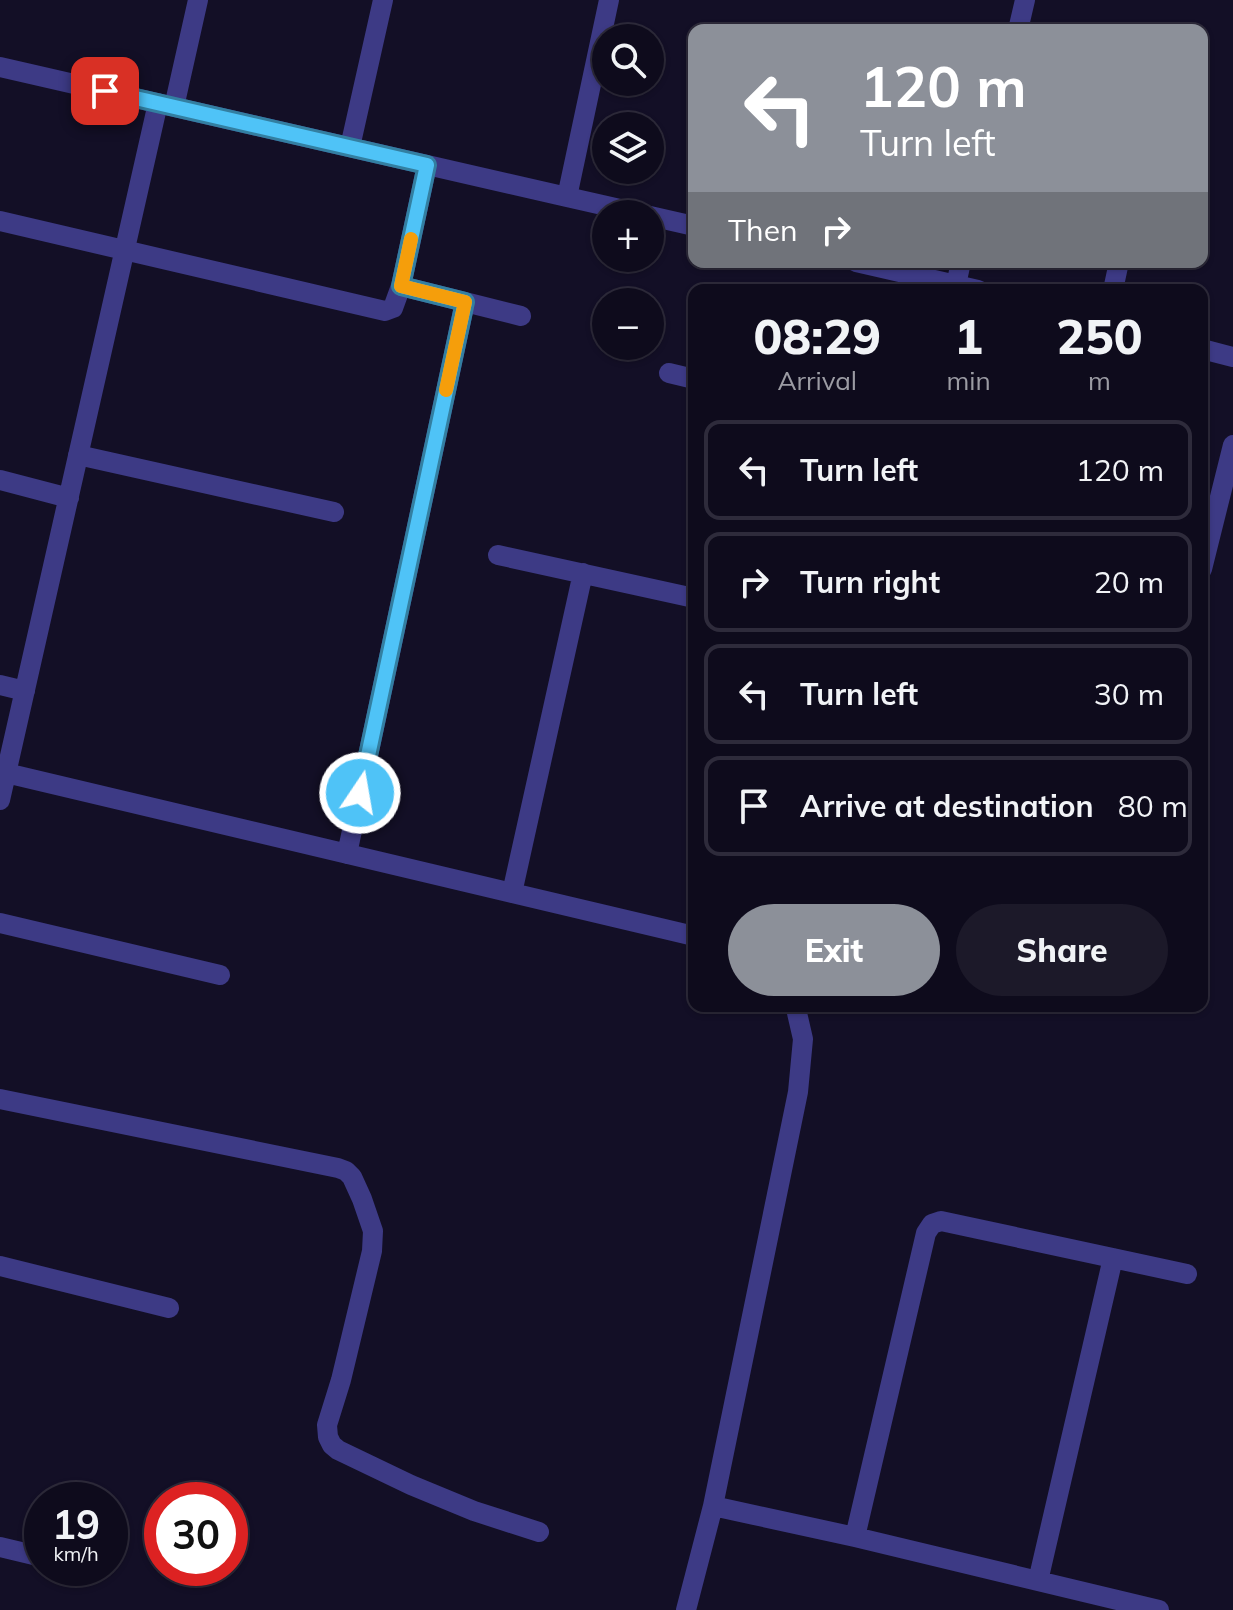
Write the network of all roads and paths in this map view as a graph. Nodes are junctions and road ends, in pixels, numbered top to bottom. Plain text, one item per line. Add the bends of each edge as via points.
1 (198, 0) edge
2 (383, 0) edge
3 (609, 0) edge
4 (1025, 0) edge
5 (1019, 24) edge
6 (0, 67) edge
7 (166, 105) junction
8 (350, 147) junction
9 (427, 165) junction
10 (567, 197) junction
11 (592, 203) edge
12 (664, 219) edge
13 (0, 221) edge
14 (688, 225) edge
15 (124, 251) junction
16 (881, 268) edge
17 (947, 284) edge
18 (401, 286) junction
19 (465, 302) junction
20 (521, 316) dead end
21 (1208, 351) edge
22 (1233, 357) edge
23 (669, 373) dead end
24 (688, 378) edge
25 (1233, 445) edge
26 (78, 455) junction
27 (0, 480) edge
28 (69, 498) junction
29 (334, 512) dead end
30 (1208, 545) edge
31 (498, 555) dead end
32 (583, 573) junction
33 (688, 597) edge
34 (0, 685) edge
35 (25, 691) junction
36 (6, 773) junction
37 (0, 800) edge
38 (347, 854) junction
39 (512, 893) junction
40 (0, 923) edge
41 (688, 935) edge
42 (220, 975) dead end
43 (797, 1012) edge
44 (0, 1099) edge
45 (1113, 1258) junction
46 (0, 1266) edge
47 (1187, 1274) dead end
48 (169, 1308) dead end
49 (713, 1506) junction
50 (539, 1532) dead end
51 (855, 1537) junction
52 (0, 1547) edge
53 (24, 1553) edge
54 (1038, 1581) junction
55 (686, 1610) edge
56 (1159, 1610) edge

1 - 7 street
2 - 8 street
3 - 10 street
4 - 5 street
6 - 7 street
7 - 8 street
7 - 15 street
8 - 9 street
9 - 10 street
9 - 18 street
10 - 11 street
12 - 14 street
13 - 15 street
15 - 18 street via 385,311 393,308
15 - 26 street
16 - 17 street
18 - 19 street
19 - 20 street
19 - 38 street
21 - 22 street
23 - 24 street
25 - 30 street
26 - 28 street
26 - 29 street
27 - 28 street
28 - 35 street
31 - 32 street
32 - 33 street
32 - 39 street
34 - 35 street
35 - 36 street
36 - 37 street
36 - 38 street
38 - 39 street
39 - 41 street
40 - 42 street
43 - 49 street via 803,1039 798,1092
44 - 50 street via 346,1171 369,1217 372,1251 327,1425 332,1445 411,1485
45 - 47 street
45 - 51 street via 941,1221 932,1224
45 - 54 street
46 - 48 street
49 - 51 street
49 - 55 street
51 - 54 street
52 - 53 street
54 - 56 street

